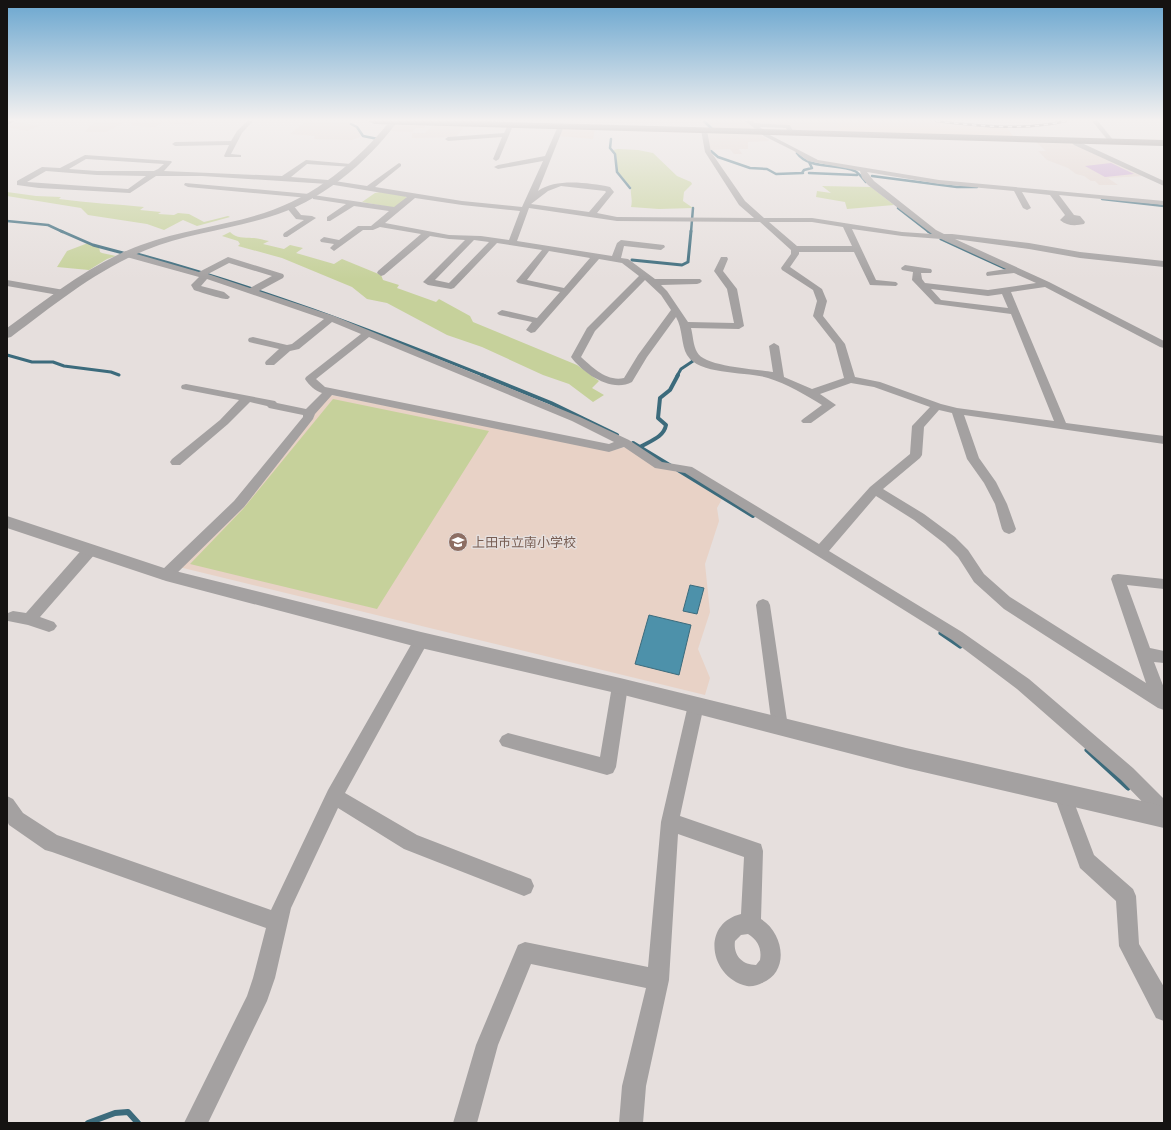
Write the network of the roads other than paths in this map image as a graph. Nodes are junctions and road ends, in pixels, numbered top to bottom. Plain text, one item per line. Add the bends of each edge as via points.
1 (37, 174) edge
2 (155, 174) edge
3 (190, 174) edge
4 (202, 174) junction
5 (245, 174) edge
6 (290, 174) edge
7 (340, 174) edge
8 (388, 174) edge
9 (540, 174) edge
10 (722, 174) edge
11 (864, 174) edge
12 (886, 174) edge
13 (1141, 174) edge
14 (242, 176) junction
15 (255, 177) junction
16 (267, 177) junction
17 (990, 178) dead end
18 (283, 179) junction
19 (328, 182) junction
20 (1164, 184) edge
21 (369, 188) junction
22 (238, 189) junction
23 (1017, 189) junction
24 (251, 190) junction
25 (378, 190) junction
26 (1000, 191) junction
27 (1054, 194) junction
28 (411, 195) junction
29 (313, 196) junction
30 (356, 203) junction
31 (1164, 203) edge
32 (526, 205) junction
33 (290, 207) junction
34 (1027, 208) dead end
35 (396, 210) junction
36 (592, 214) junction
37 (1071, 217) dead end
38 (330, 219) dead end
39 (762, 219) junction
40 (379, 224) junction
41 (846, 225) junction
42 (428, 233) junction
43 (287, 235) dead end
44 (942, 236) junction
45 (472, 238) junction
46 (324, 240) dead end
47 (495, 240) junction
48 (512, 243) junction
49 (661, 247) dead end
50 (858, 248) junction
51 (547, 249) junction
52 (795, 249) junction
53 (126, 254) junction
54 (597, 256) junction
55 (616, 259) junction
56 (724, 260) dead end
57 (1164, 264) edge
58 (905, 268) dead end
59 (917, 269) junction
60 (1015, 270) junction
61 (928, 271) dead end
62 (381, 273) dead end
63 (990, 274) dead end
64 (203, 275) junction
65 (644, 275) junction
66 (697, 281) dead end
67 (653, 282) junction
68 (7, 283) edge
69 (893, 284) dead end
70 (1046, 284) junction
71 (922, 285) junction
72 (253, 290) junction
73 (566, 291) junction
74 (1006, 291) junction
75 (64, 293) junction
76 (225, 297) dead end
77 (676, 310) junction
78 (1015, 312) junction
79 (502, 313) dead end
80 (331, 318) junction
81 (539, 321) junction
82 (685, 326) junction
83 (531, 330) dead end
84 (368, 333) junction
85 (7, 334) edge
86 (253, 340) dead end
87 (1164, 345) edge
88 (774, 346) dead end
89 (287, 348) junction
90 (270, 362) dead end
91 (778, 378) junction
92 (850, 380) junction
93 (186, 387) dead end
94 (330, 391) junction
95 (811, 393) junction
96 (248, 398) junction
97 (937, 406) junction
98 (958, 411) junction
99 (309, 413) junction
100 (806, 421) dead end
101 (1062, 426) junction
102 (1164, 440) edge
103 (625, 443) junction
104 (176, 462) dead end
105 (874, 490) junction
106 (7, 522) edge
107 (1009, 529) dead end
108 (90, 550) junction
109 (821, 551) junction
110 (166, 575) junction
111 (1164, 584) edge
112 (764, 605) dead end
113 (13, 617) dead end
114 (29, 619) junction
115 (49, 626) dead end
116 (421, 640) junction
117 (1144, 653) junction
118 (1164, 657) edge
119 (620, 686) junction
120 (1162, 702) edge
121 (696, 705) junction
122 (780, 727) junction
123 (508, 741) dead end
124 (1063, 795) junction
125 (334, 796) junction
126 (7, 805) edge
127 (1164, 812) edge
128 (1164, 817) edge
129 (670, 822) junction
130 (524, 886) dead end
131 (277, 922) junction
132 (751, 924) dead end
133 (658, 980) junction
134 (1164, 1010) edge
135 (196, 1123) edge
136 (465, 1123) edge
137 (631, 1123) edge

1 - 2 street via 20,183 130,191
3 - 4 street
4 - 14 street
4 - 22 street via 188,185
5 - 14 street
6 - 18 street
7 - 19 street
8 - 21 street
9 - 32 street
10 - 39 street via 742,203
11 - 44 street via 871,183 933,232
12 - 26 street
13 - 20 street
14 - 15 street
15 - 16 street
15 - 22 street
16 - 18 street
16 - 24 street
17 - 26 street
18 - 19 street
19 - 21 street
19 - 29 street
21 - 25 street
22 - 24 street
23 - 26 street
23 - 27 street
23 - 34 street
24 - 29 street
25 - 28 street
25 - 30 street
27 - 31 street
27 - 37 street
28 - 32 street via 469,203
28 - 35 street via 411,198
29 - 30 street
29 - 33 street
30 - 35 street
30 - 38 street
32 - 36 street
32 - 36 street via 545,189 560,184 607,189 610,192
32 - 48 street
33 - 43 street via 299,217 312,218
33 - 53 street via 243,222 170,238
35 - 40 street
36 - 39 street via 636,220
39 - 41 street via 812,220
39 - 52 street
40 - 42 street
40 - 46 street via 373,228 361,228 337,246
41 - 44 street via 902,234
41 - 50 street
42 - 45 street
42 - 62 street
44 - 57 street
44 - 60 street
45 - 47 street
45 - 47 street via 428,282 450,286
47 - 48 street
48 - 51 street
49 - 55 street via 621,243
50 - 52 street
50 - 69 street via 873,284
51 - 54 street
51 - 73 street via 521,281
52 - 92 street via 795,254 785,268 817,289 822,300 818,316 840,344
53 - 64 street
53 - 75 street
54 - 55 street
54 - 73 street
55 - 65 street via 626,261
56 - 82 street via 718,271 732,289 739,326
58 - 59 street
59 - 61 street
59 - 71 street via 917,280
60 - 63 street
60 - 70 street
64 - 72 street
64 - 72 street via 228,260 280,276
64 - 76 street via 196,285 198,288
65 - 67 street
65 - 77 street via 591,330 576,357 592,374 603,380 624,382 628,380
66 - 67 street
67 - 77 street
68 - 75 street
70 - 74 street
70 - 87 street
71 - 74 street via 988,293
71 - 78 street via 938,302
72 - 80 street
73 - 81 street
74 - 78 street
75 - 85 street
77 - 82 street
78 - 101 street
79 - 81 street
80 - 84 street
80 - 89 street via 295,347
81 - 83 street
82 - 91 street via 692,354 700,360 712,366
84 - 94 street via 310,379 321,389
84 - 103 street via 576,419
86 - 89 street
88 - 91 street
89 - 90 street
91 - 95 street
92 - 95 street
92 - 97 street via 876,384
93 - 96 street
94 - 99 street
94 - 103 street via 609,448
95 - 100 street via 830,405
96 - 99 street
96 - 104 street
97 - 98 street
97 - 105 street via 918,426 916,455
98 - 101 street
98 - 107 street via 973,459 990,482
99 - 110 street via 309,417 239,504
101 - 102 street
103 - 109 street via 659,465 688,470
105 - 109 street
105 - 120 street via 914,513 948,538 978,577 996,595
106 - 108 street
108 - 110 street
108 - 114 street
109 - 127 street via 958,636 1023,684 1127,774
110 - 116 street
111 - 117 street via 1118,579
112 - 122 street
113 - 114 street
114 - 115 street
116 - 119 street
116 - 125 street
117 - 118 street
117 - 120 street
119 - 121 street
119 - 123 street via 607,767
121 - 122 street
121 - 129 street
122 - 124 street
124 - 128 street
124 - 134 street via 1087,861 1126,896 1129,946
125 - 130 street via 411,842
125 - 131 street via 282,906
126 - 131 street via 16,819 52,843
129 - 132 street via 754,851
129 - 133 street
131 - 135 street via 256,1001
133 - 136 street via 525,952 487,1046
133 - 137 street via 634,1086

